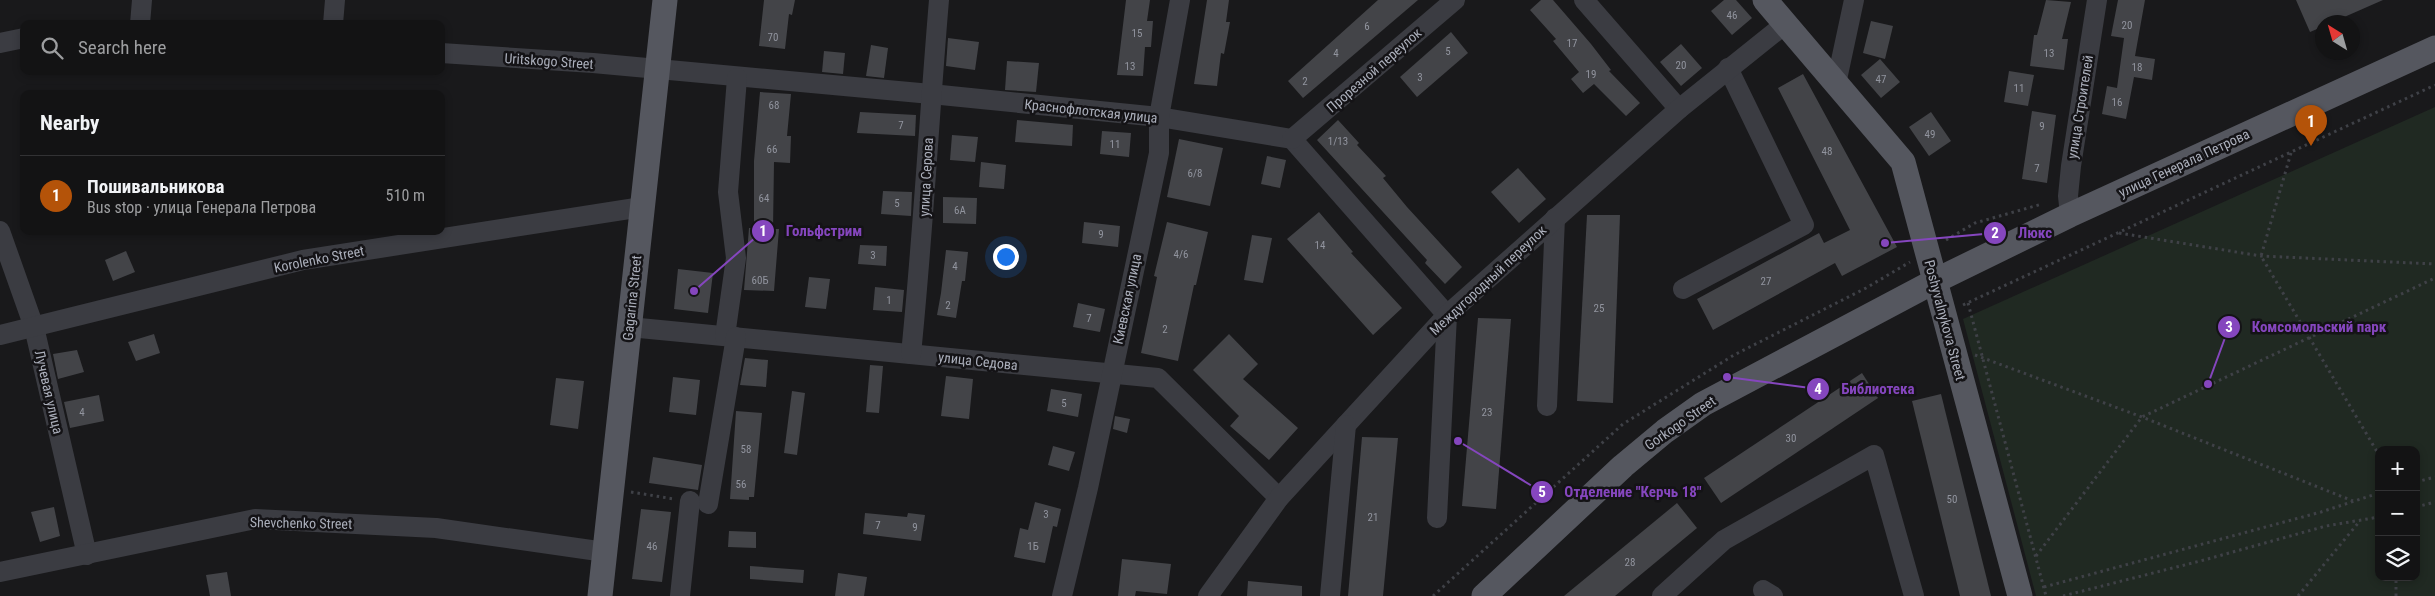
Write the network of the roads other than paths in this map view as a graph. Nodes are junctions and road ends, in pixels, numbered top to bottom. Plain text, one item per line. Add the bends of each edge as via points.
1 (142, 0) edge
2 (335, 0) edge
3 (665, 0) edge
4 (939, 0) edge
5 (1180, 0) edge
6 (1455, 0) edge
7 (1584, 0) edge
8 (1765, 0) edge
9 (1854, 0) edge
10 (2097, 0) edge
11 (140, 20) edge
12 (333, 20) edge
13 (1785, 24) junction
14 (20, 39) edge
15 (0, 43) edge
16 (2435, 48) edge
17 (445, 53) edge
18 (1728, 68) junction
19 (657, 70) junction
20 (737, 78) junction
21 (1836, 84) junction
22 (931, 94) junction
23 (1678, 109) junction
24 (1159, 117) junction
25 (1292, 140) junction
26 (642, 207) junction
27 (2070, 215) junction
28 (1556, 218) junction
29 (0, 231) edge
30 (1935, 281) junction
31 (1683, 289) dead end
32 (1447, 315) junction
33 (34, 327) junction
34 (629, 327) junction
35 (0, 335) edge
36 (730, 337) junction
37 (911, 354) junction
38 (1111, 374) junction
39 (1547, 406) dead end
40 (1346, 425) junction
41 (1279, 498) junction
42 (1437, 518) dead end
43 (605, 552) junction
44 (87, 555) junction
45 (0, 572) edge
46 (600, 596) edge
47 (680, 596) edge
48 (1062, 596) edge
49 (1208, 596) edge
50 (1330, 596) edge
51 (1484, 596) edge
52 (1662, 596) edge
53 (1914, 596) edge
54 (2020, 596) edge

1 - 11 lane
2 - 12 lane
3 - 19 main road, Gagarina Street
4 - 22 lane, улица Серова
5 - 24 lane, Киевская улица
6 - 25 lane, Прорезной переулок
7 - 23 lane
8 - 13 main road, Poshyvalnykova Street
9 - 21 lane
10 - 27 lane, улица Строителей via 2071,166
13 - 18 lane, Междугородный переулок
13 - 21 main road, Poshyvalnykova Street
14 - 15 lane
16 - 27 main road, улица Генерала Петрова
17 - 19 lane, Uritskogo Street
18 - 23 lane, Междугородный переулок
18 - 31 lane via 1804,225
19 - 20 lane, Краснофлотская улица
19 - 26 main road, Gagarina Street
20 - 22 lane, Краснофлотская улица
20 - 36 lane via 728,192 736,258
21 - 30 main road, Poshyvalnykova Street via 1903,162
22 - 24 lane, Краснофлотская улица
22 - 37 lane, улица Серова via 922,248
23 - 28 lane, Междугородный переулок
24 - 25 lane, Краснофлотская улица
24 - 38 lane, Киевская улица via 1159,153
25 - 32 lane
26 - 33 lane, Korolenko Street via 303,260
26 - 34 main road, Gagarina Street
27 - 30 main road, улица Генерала Петрова
28 - 32 lane, Междугородный переулок
28 - 39 lane
29 - 33 lane, Лучевая улица
30 - 51 main road, Gorkogo Street via 1703,404 1664,431
30 - 54 main road, Poshyvalnykova Street
32 - 40 lane, Междугородный переулок
32 - 42 lane
33 - 35 lane, Korolenko Street
33 - 44 lane, Лучевая улица
34 - 36 lane, улица Седова
34 - 43 main road, Gagarina Street
36 - 37 lane, улица Седова
36 - 47 lane
37 - 38 lane, улица Седова
38 - 41 lane, улица Седова via 1158,378
38 - 48 lane, Киевская улица
40 - 41 lane, Междугородный переулок
40 - 50 lane
41 - 49 lane, Междугородный переулок
43 - 44 lane, Shevchenko Street via 436,528 255,519
43 - 46 main road, Gagarina Street
44 - 45 lane, Shevchenko Street
52 - 53 lane via 1724,540 1874,454

